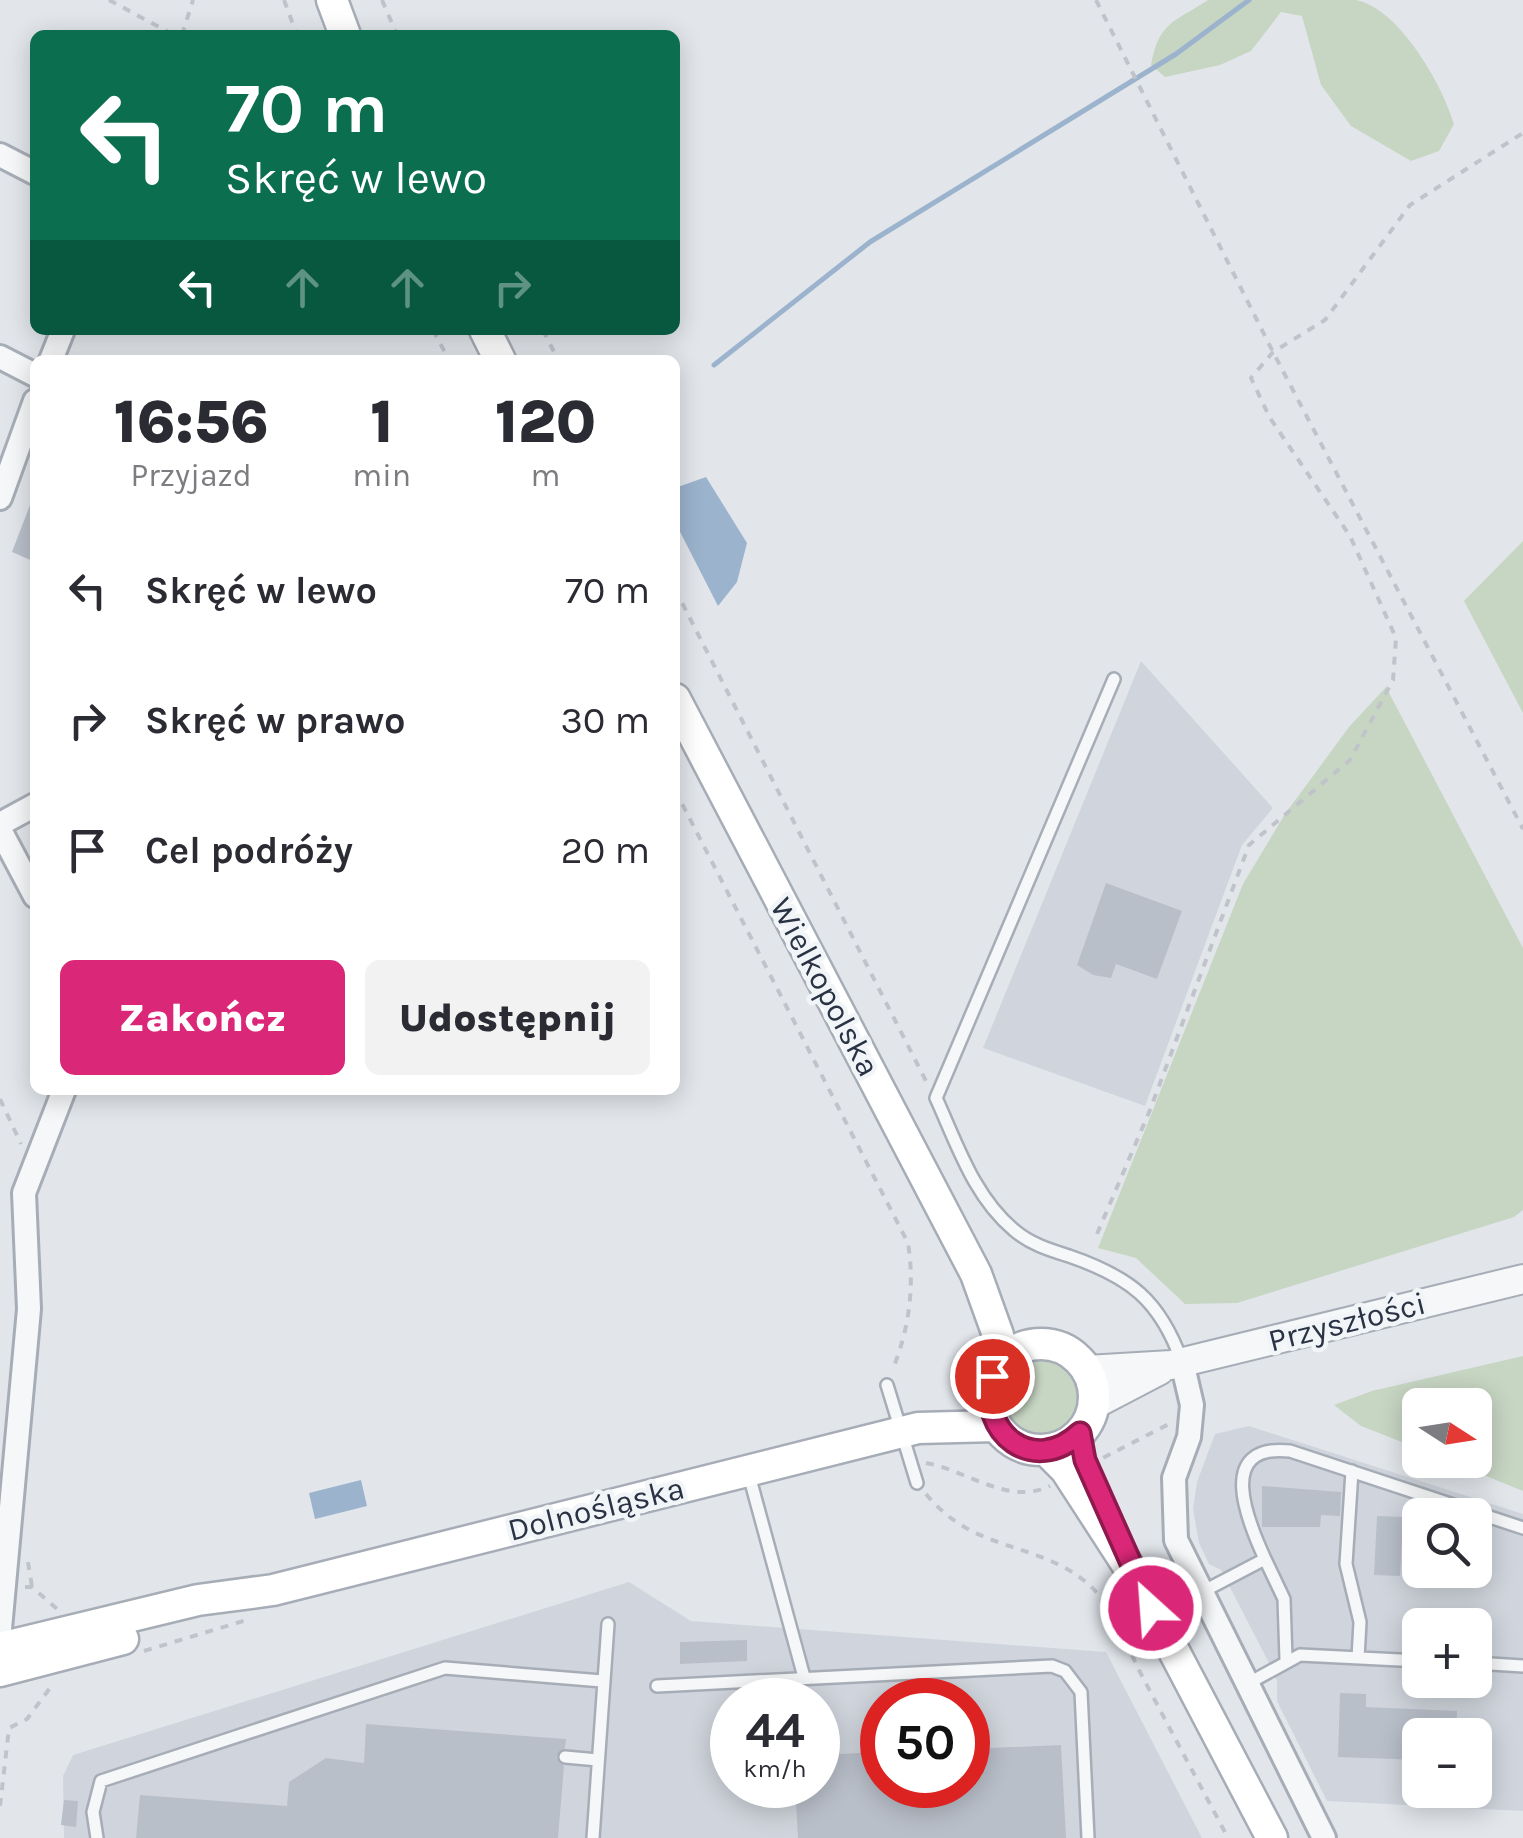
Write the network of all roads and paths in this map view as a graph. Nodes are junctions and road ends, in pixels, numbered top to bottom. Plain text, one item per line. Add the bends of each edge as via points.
1 (109, 0) edge
2 (194, 0) edge
3 (284, 0) edge
4 (332, 0) edge
5 (382, 0) edge
6 (1096, 0) edge
7 (165, 30) edge
8 (184, 30) edge
9 (295, 30) edge
10 (344, 30) edge
11 (395, 30) edge
12 (1523, 133) edge
13 (0, 155) edge
14 (30, 170) edge
15 (1273, 352) junction
16 (0, 357) edge
17 (30, 372) edge
18 (30, 414) edge
19 (0, 498) edge
20 (680, 598) edge
21 (1114, 679) dead end
22 (680, 709) edge
23 (680, 800) edge
24 (30, 808) edge
25 (0, 827) edge
26 (1523, 829) edge
27 (30, 886) edge
28 (62, 1095) edge
29 (0, 1098) edge
30 (936, 1098) junction
31 (26, 1182) junction
32 (1098, 1234) dead end
33 (976, 1274) junction
34 (1523, 1279) edge
35 (1038, 1344) junction
36 (1002, 1361) junction
37 (1176, 1364) junction
38 (1087, 1370) junction
39 (887, 1385) joint
40 (988, 1394) junction
41 (1087, 1419) junction
42 (996, 1426) junction
43 (909, 1430) junction
44 (1046, 1450) junction
45 (748, 1470) junction
46 (1352, 1471) junction
47 (6, 1476) edge
48 (917, 1483) joint
49 (1523, 1528) edge
50 (1265, 1559) junction
51 (28, 1562) dead end
52 (1134, 1575) junction
53 (32, 1587) junction
54 (4, 1588) junction
55 (273, 1590) junction
56 (1200, 1593) junction
57 (50, 1604) dead end
58 (250, 1619) dead end
59 (608, 1624) dead end
60 (0, 1629) edge
61 (0, 1648) edge
62 (138, 1652) dead end
63 (1358, 1658) junction
64 (1286, 1660) junction
65 (1402, 1660) edge
66 (1492, 1665) edge
67 (1523, 1666) edge
68 (0, 1670) edge
69 (58, 1676) dead end
70 (804, 1677) junction
71 (602, 1682) junction
72 (1246, 1684) junction
73 (657, 1686) dead end
74 (0, 1728) edge
75 (9, 1728) junction
76 (564, 1758) dead end
77 (598, 1760) junction
78 (0, 1806) edge
79 (97, 1838) edge
80 (593, 1838) edge
81 (1088, 1838) edge
82 (1228, 1838) edge
83 (1272, 1838) edge
84 (1324, 1838) edge

1 - 7 path
2 - 8 path
3 - 9 path
4 - 10 main road
5 - 11 path
6 - 15 path
12 - 15 path via 1410,205 1325,320
13 - 14 street
15 - 26 path
15 - 32 path via 1251,378 1270,418 1350,536 1396,638 1394,680 1350,760 1249,844
16 - 17 street
18 - 19 street
20 - 30 path
21 - 30 lane
22 - 33 main road, Wielkopolska
23 - 39 path via 908,1243 909,1305
24 - 25 street
25 - 27 street
28 - 31 street
29 - 31 path via 20,1140
30 - 37 lane via 971,1174 1002,1219 1039,1246 1101,1267 1135,1287 1162,1320
31 - 47 street via 30,1309
33 - 35 main road, Wielkopolska
33 - 36 main road, Wielkopolska
34 - 37 street, Przyszłości
35 - 36 main road
35 - 38 main road via 1063,1348
36 - 40 main road
37 - 38 street, Przyszłości
37 - 41 street, Przyszłości
37 - 56 street via 1192,1415 1174,1478 1172,1516
38 - 41 main road
39 - 43 lane
40 - 42 main road
40 - 43 main road, Dolnośląska
41 - 44 main road via 1066,1444
41 - 52 main road via 1085,1460
42 - 43 main road, Dolnośląska
42 - 44 main road via 1020,1446
43 - 45 main road, Dolnośląska
43 - 48 lane
44 - 52 main road
45 - 55 main road, Dolnośląska
45 - 70 lane
46 - 49 lane
46 - 50 lane via 1270,1449 1248,1462 1243,1495
46 - 63 lane via 1346,1564 1360,1622
47 - 54 street
48 - 82 path via 942,1514 971,1532 1063,1566 1090,1585
50 - 56 lane
50 - 64 lane via 1281,1586
51 - 53 path
52 - 83 main road
53 - 54 path
53 - 57 path
54 - 60 street
55 - 61 main road, Dolnośląska via 198,1600
55 - 68 main road, Dolnośląska via 196,1619
56 - 72 street
58 - 62 path
59 - 71 lane
63 - 64 lane
63 - 65 lane
64 - 72 lane
66 - 67 lane
69 - 75 path via 27,1719
70 - 73 lane
70 - 81 lane via 1065,1670 1080,1692
71 - 77 lane
71 - 79 lane via 445,1668 102,1781 93,1812
72 - 84 street
74 - 75 path
75 - 78 path
76 - 77 lane
77 - 80 lane

